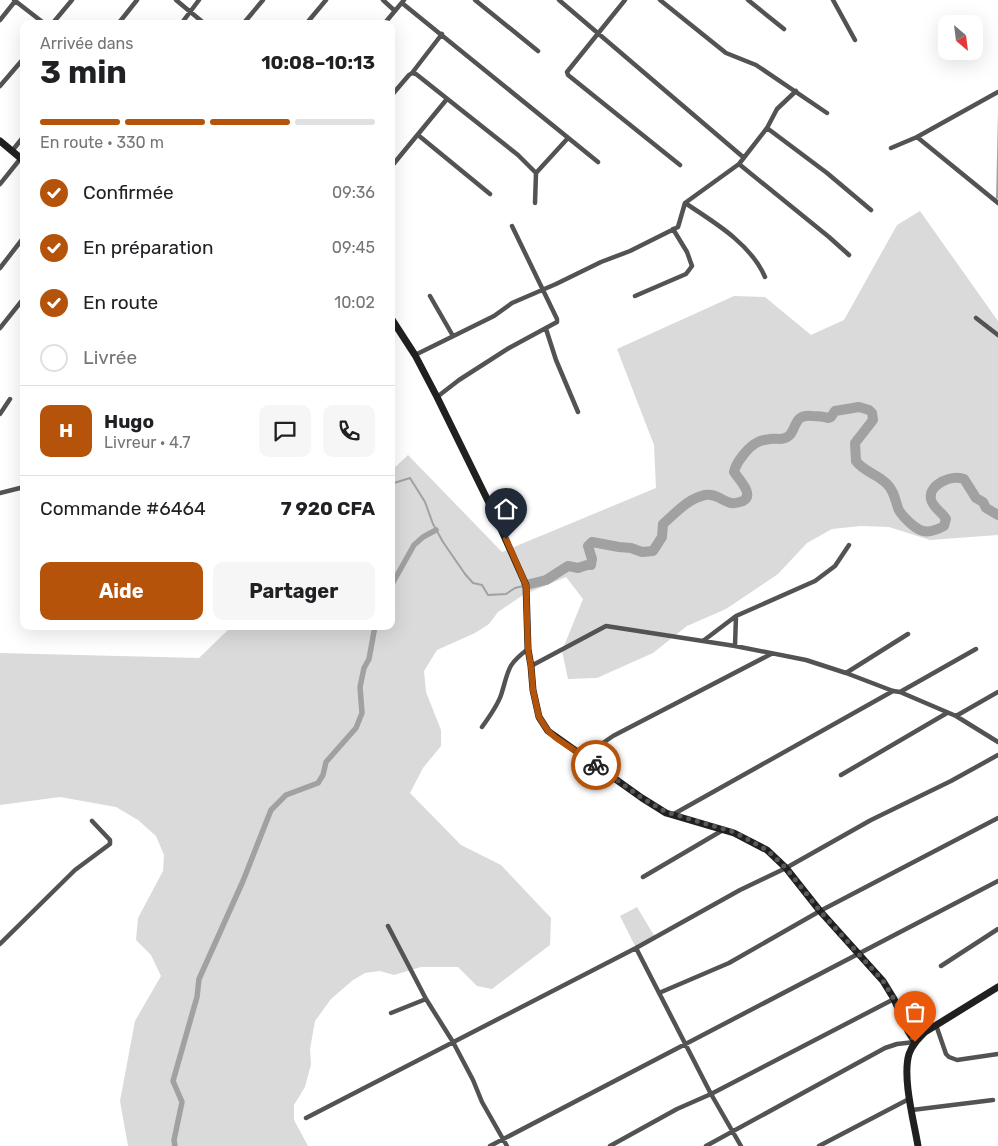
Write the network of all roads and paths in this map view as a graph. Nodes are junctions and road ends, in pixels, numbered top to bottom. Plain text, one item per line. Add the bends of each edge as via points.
1 (15, 0) edge
2 (72, 0) edge
3 (137, 0) edge
4 (176, 0) edge
5 (199, 0) edge
6 (263, 0) edge
7 (326, 0) edge
8 (383, 0) edge
9 (475, 0) edge
10 (559, 0) edge
11 (625, 0) edge
12 (660, 0) edge
13 (748, 0) edge
14 (833, 0) edge
15 (403, 2) edge
16 (395, 11) junction
17 (190, 12) junction
18 (0, 20) edge
19 (40, 20) edge
20 (55, 20) edge
21 (121, 20) edge
22 (184, 20) edge
23 (200, 20) edge
24 (246, 20) edge
25 (309, 20) edge
26 (387, 20) edge
27 (784, 30) dead end
28 (598, 32) junction
29 (442, 34) junction
30 (855, 40) dead end
31 (538, 51) dead end
32 (20, 63) edge
33 (412, 73) junction
34 (0, 86) edge
35 (796, 91) junction
36 (395, 92) edge
37 (998, 92) edge
38 (447, 99) junction
39 (827, 113) dead end
40 (767, 128) junction
41 (418, 135) junction
42 (917, 137) junction
43 (568, 138) junction
44 (0, 141) edge
45 (20, 141) edge
46 (891, 148) dead end
47 (12, 151) junction
48 (743, 157) junction
49 (20, 158) edge
50 (20, 162) edge
51 (598, 162) dead end
52 (395, 163) edge
53 (739, 164) junction
54 (680, 165) dead end
55 (536, 173) junction
56 (0, 184) edge
57 (490, 194) dead end
58 (535, 203) dead end
59 (685, 203) junction
60 (998, 203) edge
61 (872, 210) dead end
62 (512, 226) dead end
63 (673, 230) junction
64 (20, 241) edge
65 (849, 255) dead end
66 (0, 268) edge
67 (765, 277) dead end
68 (543, 289) junction
69 (430, 296) dead end
70 (636, 296) dead end
71 (20, 303) edge
72 (976, 318) dead end
73 (395, 324) edge
74 (0, 328) edge
75 (546, 329) junction
76 (998, 335) edge
77 (453, 336) junction
78 (415, 355) junction
79 (437, 396) junction
80 (10, 399) dead end
81 (578, 412) dead end
82 (0, 414) edge
83 (20, 488) edge
84 (0, 492) edge
85 (849, 545) dead end
86 (736, 616) junction
87 (908, 634) dead end
88 (703, 641) junction
89 (735, 646) junction
90 (528, 649) junction
91 (976, 650) dead end
92 (772, 654) junction
93 (531, 666) junction
94 (846, 672) junction
95 (893, 691) junction
96 (900, 692) junction
97 (998, 692) edge
98 (947, 713) junction
99 (956, 716) junction
100 (482, 727) dead end
101 (998, 742) edge
102 (998, 755) edge
103 (584, 756) junction
104 (841, 775) dead end
105 (672, 815) junction
106 (998, 818) edge
107 (92, 821) dead end
108 (725, 830) junction
109 (786, 868) junction
110 (644, 877) dead end
111 (998, 881) edge
112 (820, 911) junction
113 (388, 926) dead end
114 (998, 930) edge
115 (0, 944) edge
116 (636, 948) junction
117 (857, 954) junction
118 (941, 966) dead end
119 (998, 987) edge
120 (659, 993) junction
121 (426, 998) junction
122 (894, 999) junction
123 (391, 1013) dead end
124 (936, 1025) junction
125 (453, 1042) junction
126 (915, 1042) junction
127 (687, 1044) junction
128 (998, 1054) edge
129 (711, 1094) junction
130 (910, 1099) junction
131 (994, 1100) dead end
132 (912, 1110) junction
133 (306, 1118) dead end
134 (732, 1131) junction
135 (503, 1139) junction
136 (490, 1146) edge
137 (507, 1146) edge
138 (610, 1146) edge
139 (706, 1146) edge
140 (740, 1146) edge
141 (819, 1146) edge
142 (918, 1146) edge

1 - 18 street
1 - 19 street
2 - 20 street
3 - 21 street
4 - 17 street
5 - 17 street
6 - 24 street
7 - 25 street
8 - 16 street
9 - 31 street
10 - 28 street
11 - 28 street
12 - 35 street via 726,53 756,65
13 - 27 street
14 - 30 street
15 - 16 street
15 - 29 street
16 - 26 street
17 - 22 street
17 - 23 street
28 - 48 street
28 - 54 street via 568,75
29 - 33 street
29 - 43 street
32 - 34 street
33 - 36 street
33 - 38 street
35 - 39 street
35 - 40 street via 777,109
37 - 42 street
38 - 41 street
38 - 55 street
40 - 48 street
40 - 61 street
41 - 52 street
41 - 57 street
42 - 46 street
42 - 60 street
43 - 51 street
43 - 55 street
44 - 47 main road
45 - 47 street
47 - 49 main road
48 - 53 street
50 - 56 street
53 - 59 street
53 - 65 street
55 - 58 street
59 - 63 street via 678,227
59 - 67 street via 744,248 759,263
62 - 68 street
63 - 68 street
63 - 70 street via 692,266 686,274
64 - 66 street
68 - 75 street via 557,319
68 - 77 street
69 - 77 street
71 - 74 street
72 - 76 street
73 - 78 main road
75 - 79 street via 509,348
75 - 81 street
77 - 78 street
78 - 79 main road
79 - 90 main road via 526,585
80 - 82 street
83 - 84 street
85 - 86 street via 835,566 815,581
86 - 88 street
86 - 89 street
87 - 94 street
88 - 89 street
88 - 93 street via 606,626
89 - 92 street
90 - 93 main road
90 - 100 street via 514,659 508,669 502,693
91 - 96 street
92 - 94 street
92 - 103 street via 613,736
93 - 103 main road via 539,717 552,734
94 - 95 street
95 - 96 street
95 - 105 street
96 - 98 street
97 - 99 street
98 - 99 street
98 - 104 street
99 - 101 street
102 - 109 street
103 - 105 main road via 642,798
105 - 108 main road
106 - 112 street
107 - 115 street via 110,844 75,870
108 - 109 main road via 767,850
108 - 110 street
109 - 112 main road
109 - 116 street
111 - 117 street
112 - 117 main road
112 - 120 street via 729,963
113 - 121 street
114 - 118 street
116 - 120 street
116 - 125 street
117 - 122 main road via 883,981
117 - 127 street
119 - 124 main road
120 - 127 street
121 - 123 street
121 - 125 street
122 - 126 main road
122 - 129 street
124 - 126 main road
124 - 128 street via 950,1057 957,1060
125 - 133 street
125 - 135 street
126 - 130 main road via 906,1065
126 - 134 street via 885,1048
127 - 129 street
127 - 135 street
129 - 134 street
129 - 138 street
130 - 132 main road
130 - 141 street
131 - 132 street
132 - 142 main road
134 - 139 street
134 - 140 street
135 - 136 street
135 - 137 street

